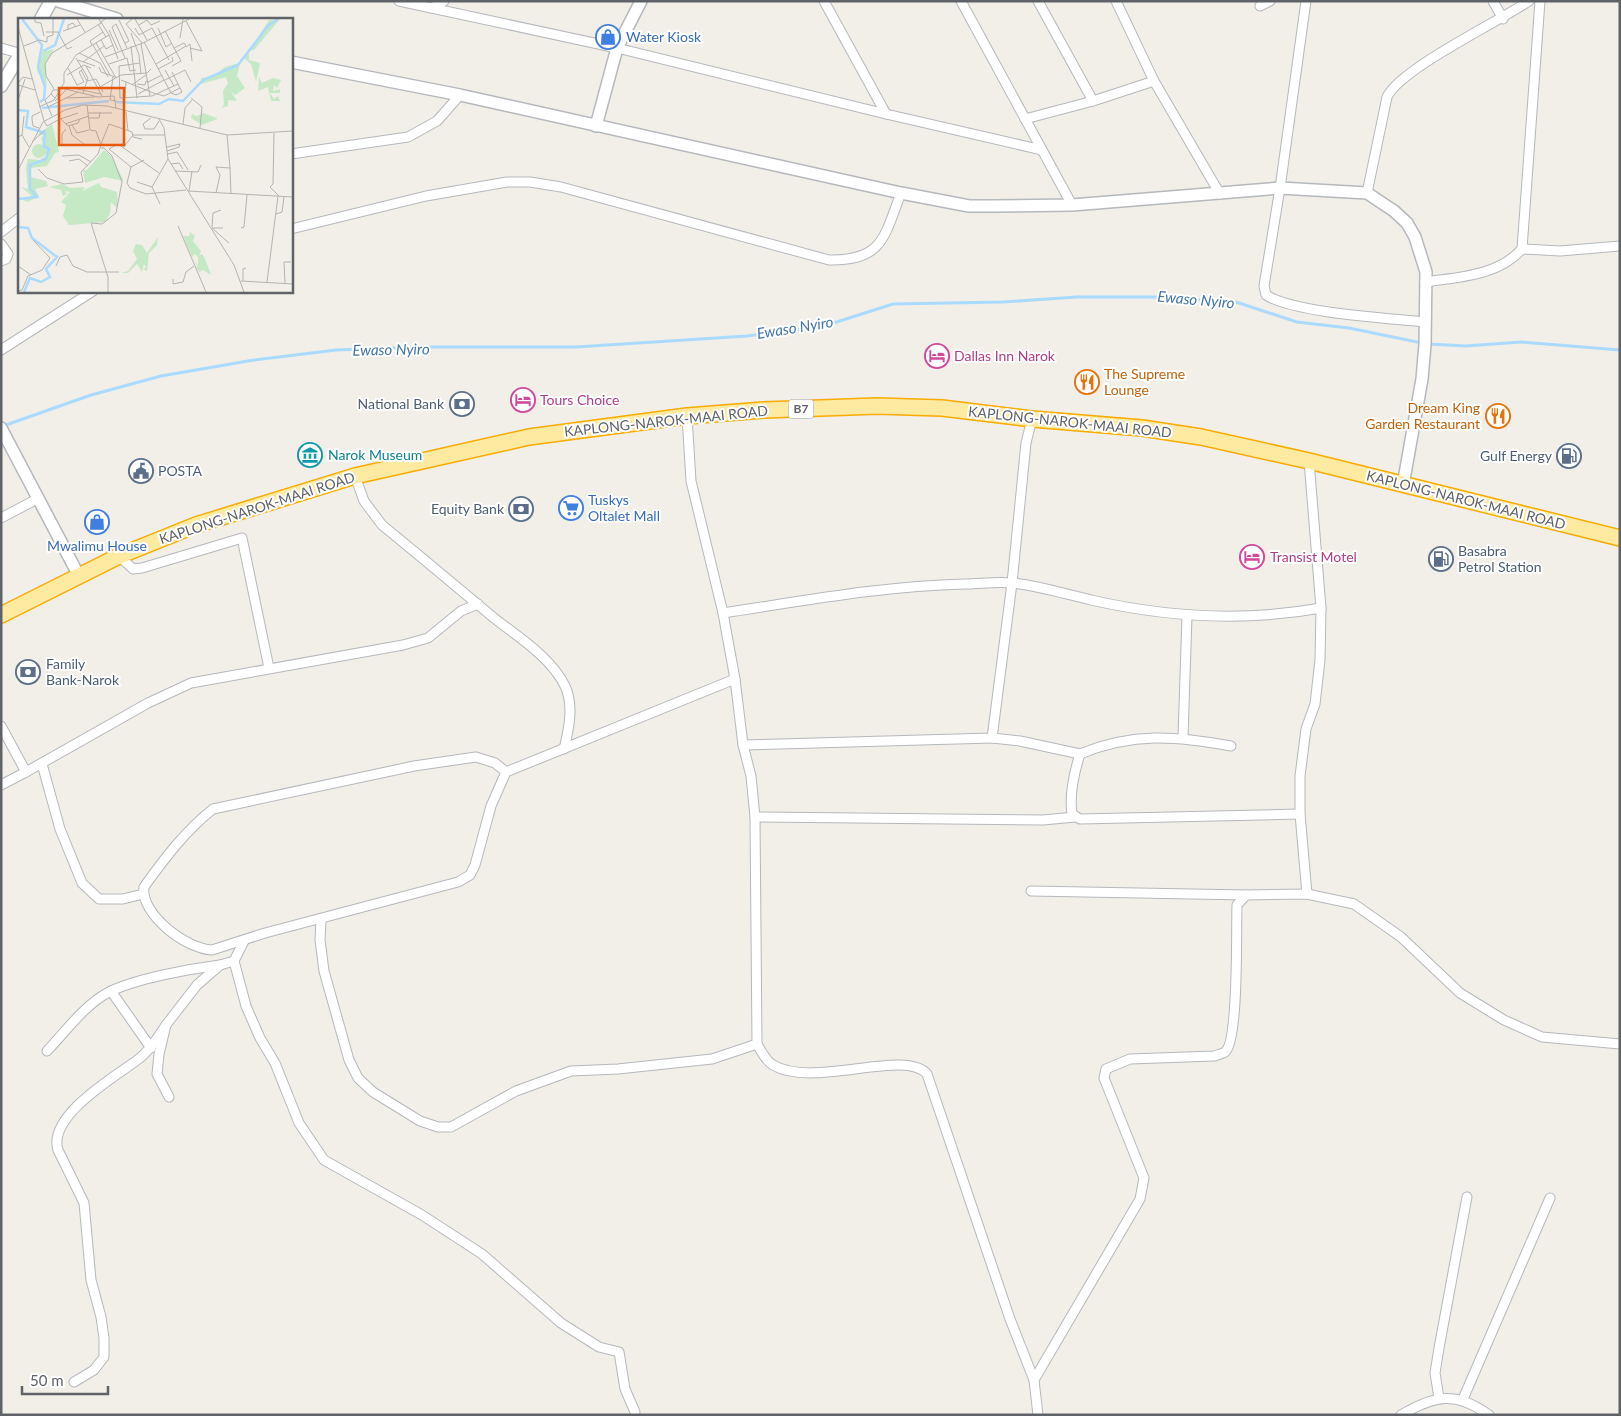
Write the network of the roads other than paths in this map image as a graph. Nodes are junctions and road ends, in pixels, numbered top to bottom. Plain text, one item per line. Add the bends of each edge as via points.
1 (51, 1) edge
2 (58, 1) edge
3 (399, 1) edge
4 (444, 1) edge
5 (641, 1) edge
6 (824, 1) edge
7 (961, 1) edge
8 (1038, 1) edge
9 (1116, 1) edge
10 (1270, 1) edge
11 (1306, 1) edge
12 (1493, 1) edge
13 (1530, 1) edge
14 (1540, 1) edge
15 (1260, 6) dead end
16 (432, 8) junction
17 (42, 18) edge
18 (113, 18) edge
19 (1503, 19) junction
20 (1, 48) edge
21 (617, 48) junction
22 (18, 54) edge
23 (18, 56) edge
24 (292, 62) edge
25 (1154, 81) junction
26 (1, 86) edge
27 (460, 95) junction
28 (1093, 101) junction
29 (886, 114) junction
30 (1025, 119) junction
31 (596, 126) junction
32 (1042, 150) junction
33 (292, 154) edge
34 (1280, 188) junction
35 (901, 193) junction
36 (1367, 193) junction
37 (1220, 194) junction
38 (1072, 205) junction
39 (18, 219) edge
40 (292, 229) edge
41 (1, 232) edge
42 (1, 244) edge
43 (1620, 246) edge
44 (1522, 249) junction
45 (1, 261) edge
46 (1425, 282) junction
47 (90, 292) edge
48 (1425, 322) junction
49 (1, 350) edge
50 (686, 416) junction
51 (1032, 419) junction
52 (4, 433) edge
53 (1309, 460) junction
54 (355, 476) junction
55 (1403, 485) junction
56 (39, 498) junction
57 (1, 518) edge
58 (1620, 538) edge
59 (119, 556) junction
60 (80, 576) junction
61 (1012, 583) junction
62 (478, 604) junction
63 (1320, 608) junction
64 (723, 613) junction
65 (1, 615) edge
66 (1187, 616) junction
67 (269, 668) junction
68 (735, 679) junction
69 (1, 726) edge
70 (1183, 737) junction
71 (992, 738) junction
72 (743, 745) junction
73 (1231, 746) dead end
74 (564, 749) junction
75 (1080, 754) junction
76 (42, 764) junction
77 (26, 772) junction
78 (506, 772) junction
79 (1, 785) edge
80 (1300, 814) junction
81 (755, 817) junction
82 (1075, 817) junction
83 (1031, 891) dead end
84 (143, 894) junction
85 (1307, 894) junction
86 (1246, 895) junction
87 (321, 919) junction
88 (244, 941) junction
89 (234, 961) junction
90 (220, 965) junction
91 (111, 991) junction
92 (166, 1025) junction
93 (757, 1044) junction
94 (1620, 1044) edge
95 (151, 1048) junction
96 (47, 1051) dead end
97 (169, 1097) dead end
98 (1467, 1197) dead end
99 (1550, 1198) dead end
100 (1034, 1380) junction
101 (74, 1382) dead end
102 (1440, 1398) junction
103 (1463, 1399) junction
104 (635, 1412) dead end
105 (1038, 1415) edge
106 (1401, 1415) edge
107 (1489, 1415) edge

1 - 17 main road
2 - 18 street
3 - 16 street
4 - 16 street
5 - 21 street
6 - 29 street
7 - 30 street
8 - 28 street
9 - 25 street
10 - 15 street
11 - 34 street
12 - 19 street
13 - 19 street
14 - 44 street
16 - 21 street
19 - 36 street via 1415,68 1390,90
20 - 22 street
21 - 29 street
21 - 31 street
23 - 26 main road
24 - 27 street
25 - 28 street
25 - 37 street
27 - 31 street
27 - 33 street via 437,121 408,137
28 - 30 street
29 - 32 street
30 - 32 street
31 - 35 street
32 - 38 street
34 - 36 street
34 - 37 street
34 - 48 street via 1264,286 1266,295 1275,301 1311,308
35 - 38 street via 969,206
35 - 40 street via 884,239 878,246 861,258 842,260 829,260 560,187 530,182 507,182 426,196
36 - 46 street via 1407,223 1423,260
37 - 38 street
39 - 41 street
42 - 45 street via 8,254
43 - 44 street via 1560,251
44 - 46 street via 1505,264 1478,275
46 - 48 street
47 - 49 street
48 - 55 street via 1422,379
50 - 51 highway, KAPLONG-NAROK-MAAI ROAD / B7 via 878,406 942,408
50 - 54 highway, KAPLONG-NAROK-MAAI ROAD / B7 via 529,437
50 - 64 street via 691,481
51 - 53 highway, KAPLONG-NAROK-MAAI ROAD / B7 via 1142,428
51 - 61 street via 1025,453
52 - 56 street
53 - 55 highway, KAPLONG-NAROK-MAAI ROAD / B7
53 - 63 street
54 - 59 highway, KAPLONG-NAROK-MAAI ROAD / B7 via 196,525
54 - 62 street via 371,514
55 - 58 highway, KAPLONG-NAROK-MAAI ROAD / B7
56 - 57 street
56 - 60 street
59 - 60 highway, KAPLONG-NAROK-MAAI ROAD / B7
59 - 67 street via 132,569 142,568 242,538
60 - 65 highway, KAPLONG-NAROK-MAAI ROAD / B7
61 - 64 street via 945,584 879,590
61 - 66 street
61 - 71 street
62 - 67 street via 460,611 428,638
62 - 74 street via 558,673 566,687 570,708
63 - 66 street via 1284,615
63 - 80 street via 1320,660 1315,704 1306,728 1302,755
64 - 68 street
66 - 70 street
67 - 76 street via 183,686
68 - 72 street
68 - 74 street
69 - 77 street
70 - 73 street
70 - 75 street via 1120,741
71 - 72 street
71 - 75 street
72 - 81 street via 751,776
74 - 78 street
75 - 82 street via 1072,791 1071,807
76 - 77 street
76 - 84 street via 60,829 82,883 99,899 123,899
77 - 79 street
78 - 84 street via 496,763 476,757 214,809 176,845 144,886
78 - 87 street via 491,806 470,875 458,882
80 - 82 street
80 - 85 street
81 - 82 street via 1043,820
81 - 93 street
83 - 86 street
84 - 88 street via 166,928 190,945 212,950
85 - 86 street
85 - 94 street via 1354,904 1401,937 1460,993 1528,1032 1542,1037
86 - 100 street via 1237,906 1235,1008 1230,1043 1225,1052 1214,1056 1130,1058 1106,1069 1104,1078 1144,1178 1140,1198
87 - 88 street
87 - 93 street via 324,970 349,1060 358,1078 420,1121 438,1127 451,1127 516,1091 571,1071 712,1059
88 - 89 street
89 - 90 street
89 - 104 street via 246,1006 260,1038 275,1063 299,1123 324,1160 422,1215 482,1254 561,1322 599,1347 619,1352 625,1389
90 - 91 street via 187,970
90 - 92 street via 197,985
91 - 95 street
91 - 96 street via 86,1009
92 - 95 street
92 - 97 street via 158,1054 157,1074
93 - 100 street via 773,1065 792,1072 841,1072 904,1064 922,1068 927,1074 1010,1319
95 - 101 street via 83,1100 66,1121 56,1143 84,1203 91,1280 104,1338 104,1357 94,1370
98 - 102 street via 1438,1348 1436,1373
99 - 103 street
100 - 105 street
102 - 103 street
102 - 106 street
103 - 107 street

